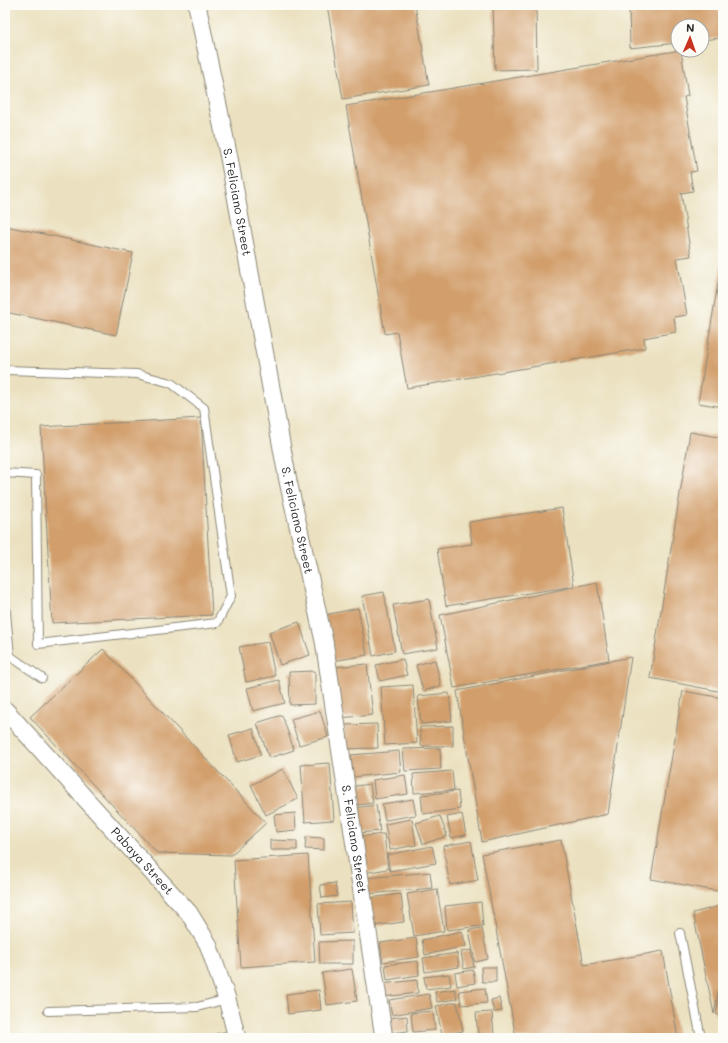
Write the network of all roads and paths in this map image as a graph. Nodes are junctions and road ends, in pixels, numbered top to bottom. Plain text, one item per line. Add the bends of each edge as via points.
1 (197, 5) edge
2 (5, 370) edge
3 (5, 473) edge
4 (5, 602) edge
5 (42, 678) dead end
6 (5, 710) edge
7 (680, 933) dead end
8 (227, 999) junction
9 (48, 1011) dead end
10 (236, 1036) edge
11 (218, 1038) edge
12 (384, 1038) edge
13 (701, 1038) edge

1 - 12 street, S. Feliciano Street via 229,158 288,481 324,641
2 - 3 lane via 137,374 171,383 204,408 231,596 217,623 38,644 36,475
4 - 5 lane via 10,656
6 - 8 street, Pabaya Street via 189,913 208,944
7 - 13 lane
8 - 9 lane via 197,1007
8 - 10 street, Pabaya Street
10 - 11 lane

